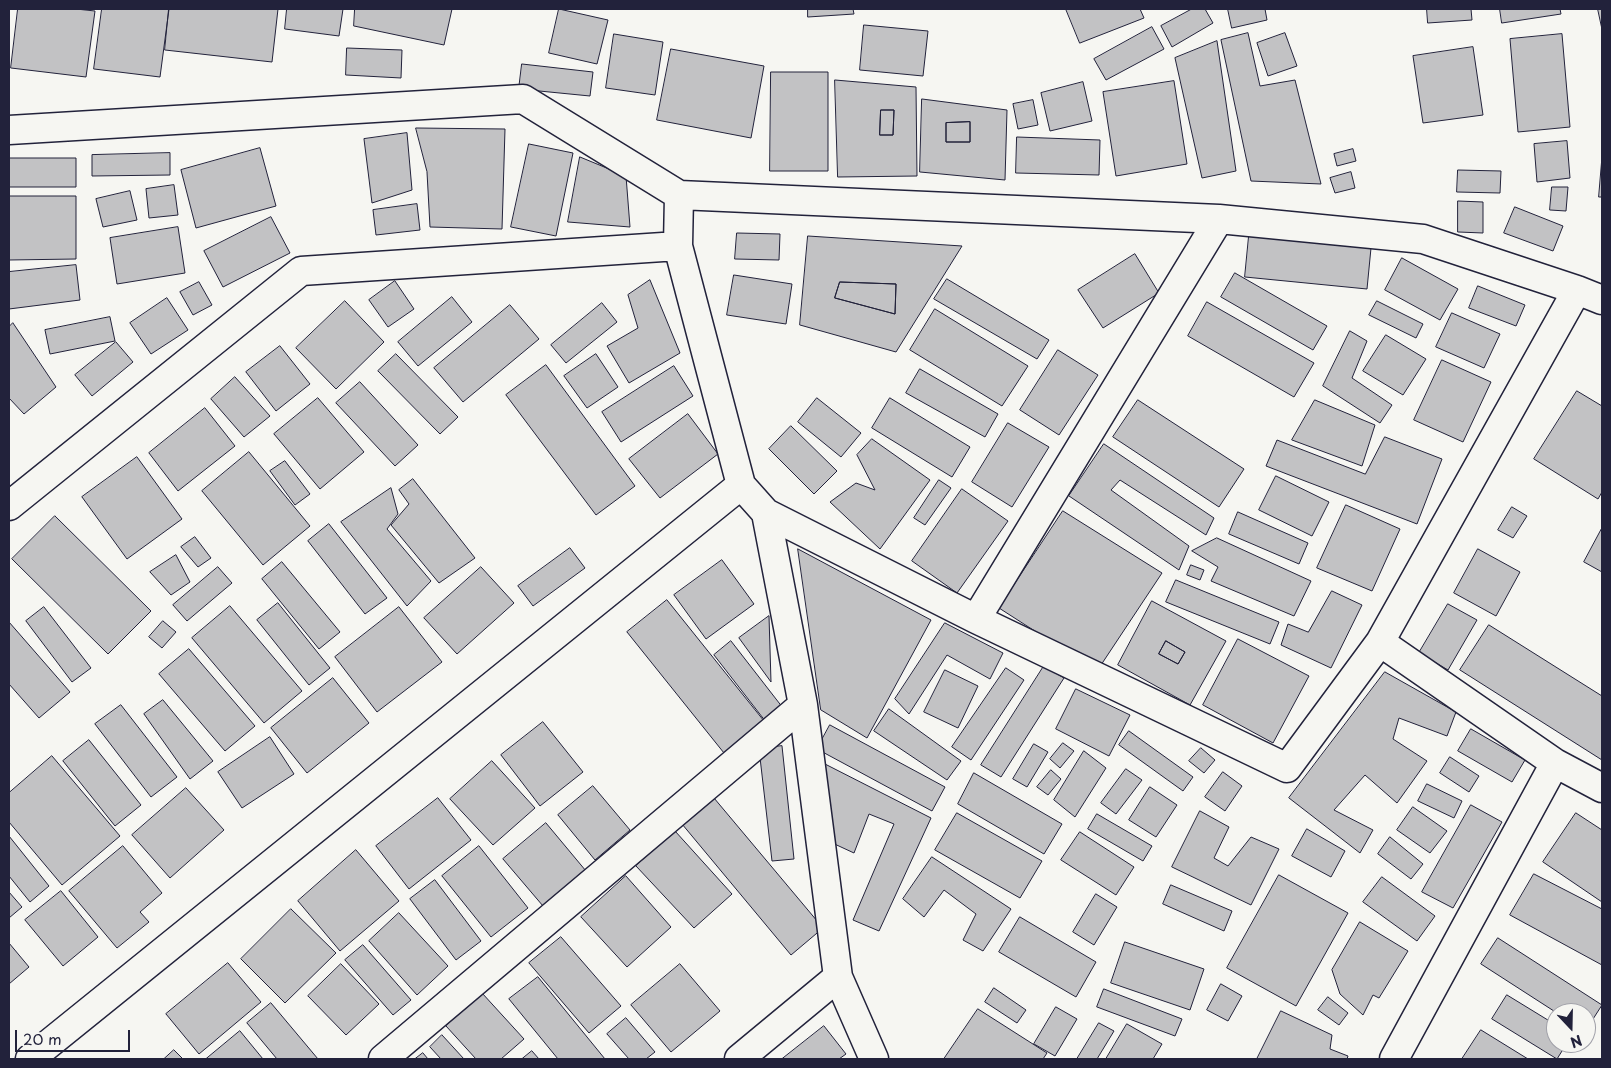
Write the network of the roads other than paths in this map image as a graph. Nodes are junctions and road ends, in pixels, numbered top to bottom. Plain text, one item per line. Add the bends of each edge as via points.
1 (9, 130) edge
2 (679, 195) junction
3 (1219, 219) junction
4 (678, 246) junction
5 (1577, 290) junction
6 (1602, 300) edge
7 (741, 485) junction
8 (9, 506) edge
9 (766, 513) junction
10 (976, 619) junction
11 (1380, 642) junction
12 (803, 705) junction
13 (1555, 763) junction
14 (1602, 788) edge
15 (838, 977) junction
16 (30, 1059) edge
17 (383, 1059) edge
18 (739, 1059) edge
19 (874, 1059) edge
20 (1394, 1059) edge

1 - 2 street via 523,99
2 - 3 street
2 - 4 street
3 - 5 street via 1423,239
3 - 10 street
4 - 7 street
4 - 8 street via 301,271
5 - 6 street
5 - 11 street
7 - 9 street
7 - 16 street
9 - 10 street
9 - 12 street
10 - 11 street via 1287,768
11 - 13 street
12 - 15 street
12 - 17 street
13 - 14 street
13 - 20 street
15 - 18 street
15 - 19 street

